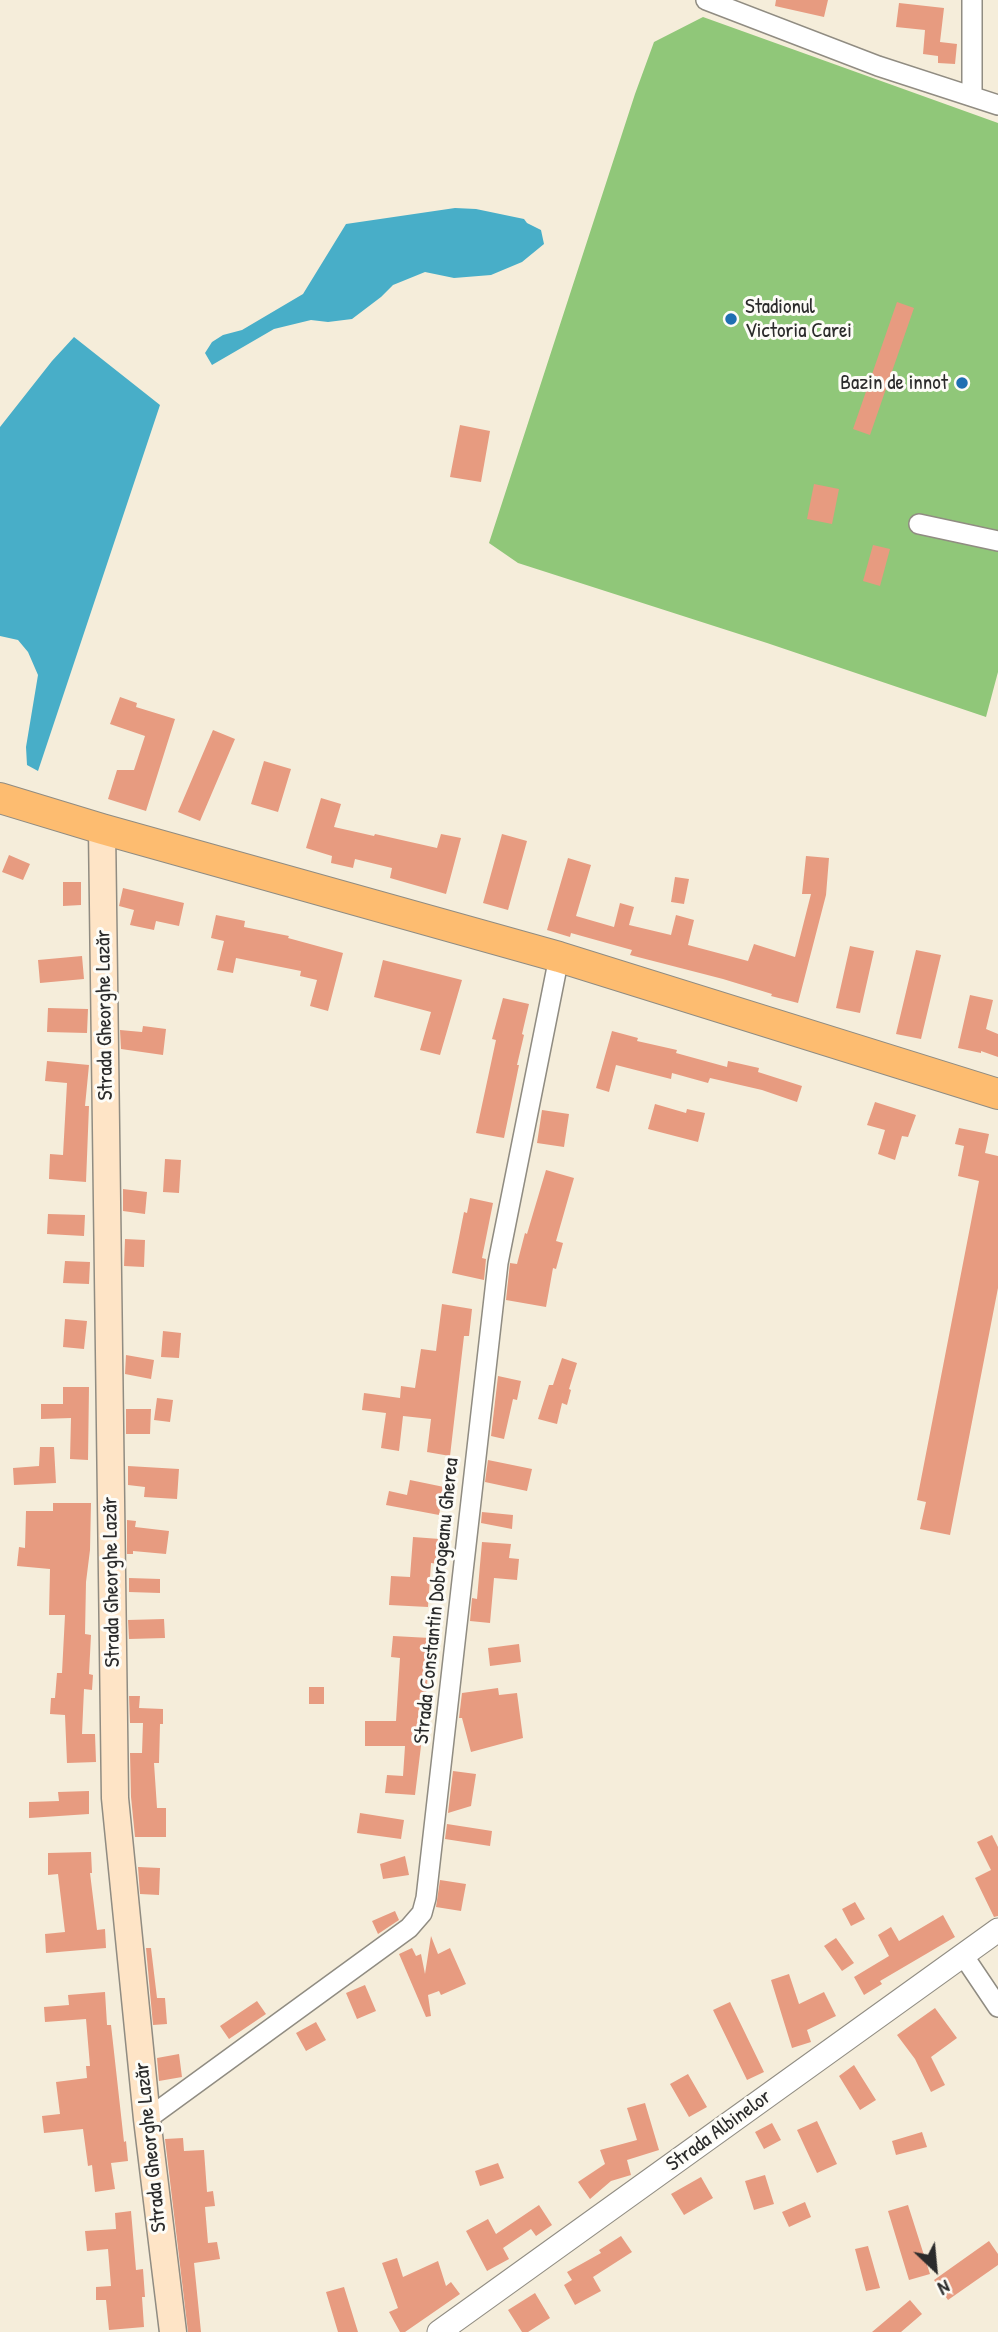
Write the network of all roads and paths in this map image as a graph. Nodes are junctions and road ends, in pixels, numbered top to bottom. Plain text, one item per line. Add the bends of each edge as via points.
1 (706, 0) edge
2 (972, 0) edge
3 (972, 96) junction
4 (998, 105) edge
5 (919, 524) dead end
6 (998, 541) edge
7 (0, 798) edge
8 (102, 829) junction
9 (559, 957) junction
10 (998, 1094) edge
11 (998, 1930) edge
12 (964, 1955) junction
13 (998, 2007) edge
14 (147, 2119) junction
15 (173, 2332) edge
16 (439, 2332) edge

1 - 3 street via 878,66
2 - 3 street
3 - 4 street
5 - 6 street
7 - 8 main road
8 - 9 main road
8 - 14 main road, Strada Gheorghe Lazăr via 115,1798
9 - 10 main road
9 - 14 street, Strada Constantin Dobrogeanu Gherea via 498,1263 422,1913 409,1928
11 - 12 street, Strada Albinelor
12 - 13 street
12 - 16 street, Strada Albinelor
14 - 15 main road, Strada Gheorghe Lazăr

